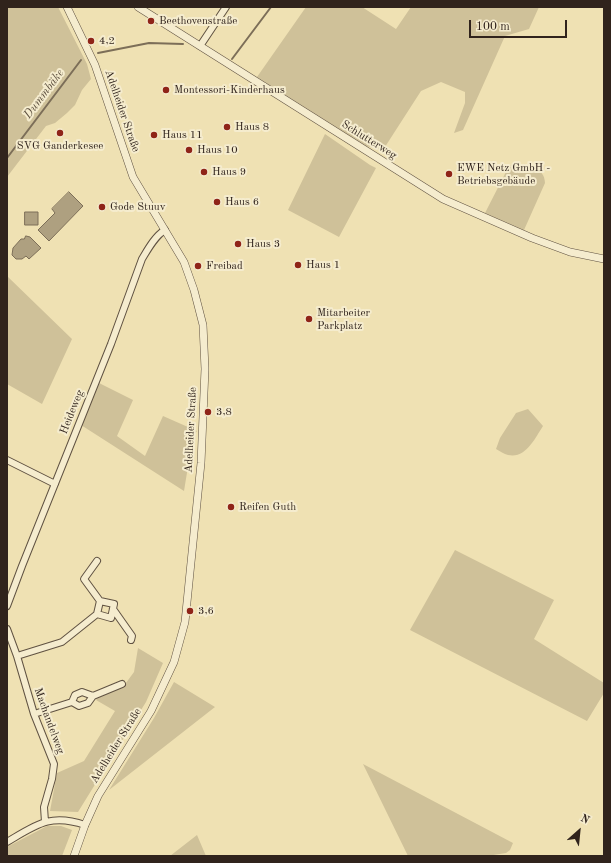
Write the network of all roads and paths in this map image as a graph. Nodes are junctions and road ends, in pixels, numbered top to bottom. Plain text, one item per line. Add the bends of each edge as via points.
1 (67, 7) edge
2 (138, 7) edge
3 (226, 7) edge
4 (200, 46) junction
5 (165, 230) junction
6 (604, 259) edge
7 (7, 460) edge
8 (55, 484) junction
9 (97, 561) dead end
10 (100, 601) junction
11 (7, 606) edge
12 (113, 609) junction
13 (97, 614) junction
14 (7, 629) edge
15 (131, 640) dead end
16 (17, 656) junction
17 (122, 684) dead end
18 (92, 696) junction
19 (72, 702) junction
20 (34, 714) junction
21 (45, 822) junction
22 (84, 825) junction
23 (7, 842) edge
24 (74, 856) edge

1 - 5 street, Adelheider Straße via 95,65 133,177
2 - 4 street, Schlutterweg
3 - 4 street
4 - 6 street, Schlutterweg via 443,199 532,238 570,252
5 - 8 street, Heideweg via 148,248 142,259
5 - 22 street, Adelheider Straße via 184,262 204,331 202,463 185,622 174,662 151,710 98,796
7 - 8 street
8 - 11 street, Heideweg
9 - 10 street via 84,579
10 - 12 street via 114,604
10 - 13 street
12 - 13 street via 111,618
12 - 15 street via 132,636
13 - 16 street via 62,642
14 - 16 street, Machandelweg
16 - 20 street, Machandelweg
17 - 18 street
18 - 19 street via 88,703 79,706
18 - 19 street via 82,692 75,694
19 - 20 street
20 - 21 street, Machandelweg via 54,764 44,807
21 - 22 street via 62,819
21 - 23 street
22 - 24 street, Adelheider Straße

